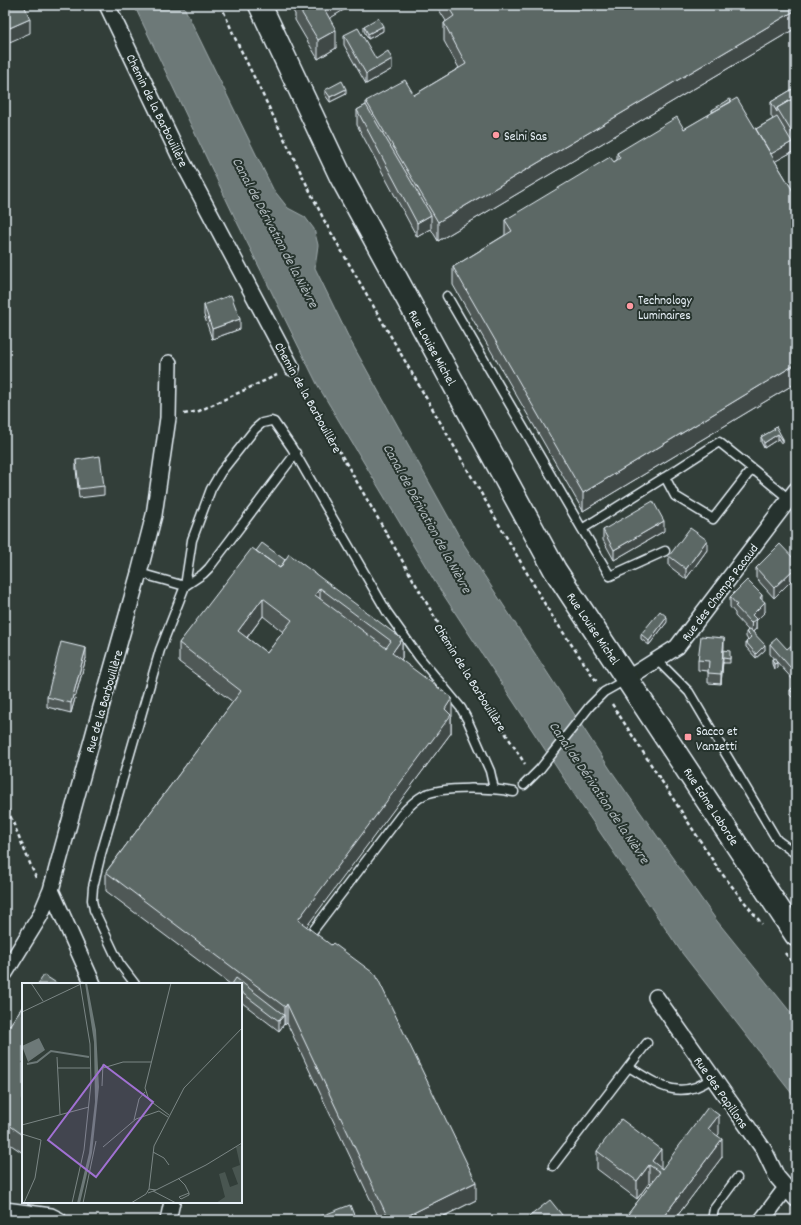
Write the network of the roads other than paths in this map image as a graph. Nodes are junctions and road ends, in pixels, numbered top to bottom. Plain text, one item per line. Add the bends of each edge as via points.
1 (108, 5) edge
2 (260, 5) edge
3 (447, 296) dead end
4 (169, 363) dead end
5 (292, 368) road end
6 (296, 453) junction
7 (754, 470) junction
8 (665, 477) junction
9 (792, 494) edge
10 (582, 529) junction
11 (665, 551) dead end
12 (139, 573) junction
13 (184, 586) junction
14 (657, 660) junction
15 (628, 678) junction
16 (524, 786) dead end
17 (494, 789) junction
18 (514, 792) dead end
19 (796, 854) edge
20 (49, 896) junction
21 (312, 932) edge
22 (796, 935) edge
23 (5, 973) edge
24 (92, 983) edge
25 (134, 983) edge
26 (656, 997) dead end
27 (647, 1043) dead end
28 (629, 1067) junction
29 (712, 1078) junction
30 (553, 1166) dead end
31 (737, 1178) dead end
32 (791, 1193) edge
33 (172, 1203) edge
34 (5, 1210) edge
35 (60, 1220) edge
36 (168, 1220) edge
37 (712, 1220) edge
38 (762, 1220) edge

1 - 5 street, Chemin de la Barbouillère via 179,155
2 - 15 street, Rue Louise Michel via 340,177 555,570
3 - 10 lane
4 - 12 street, Rue de la Barbouillère via 168,418 154,514
6 - 13 lane via 209,568
6 - 13 lane via 274,422 262,423 255,429 211,489 192,540
6 - 17 lane via 387,612 419,657 461,708 490,771
7 - 8 lane via 720,442
7 - 8 lane via 748,474 713,519 675,496
7 - 9 lane
8 - 10 lane
9 - 14 street, Rue des Champs Pacaud via 677,647
10 - 11 lane via 610,576
12 - 13 lane
12 - 20 street, Rue de la Barbouillère
13 - 25 lane via 160,650 93,887 94,910 119,963
14 - 15 street, Rue des Champs Pacaud
14 - 19 lane via 689,692 777,840
15 - 16 lane via 604,692 590,706
15 - 22 street, Rue Edme Laborde
17 - 18 lane
17 - 21 lane via 433,792 414,801 400,815
20 - 23 street, Rue de la Barbouillère via 40,916
20 - 24 street
26 - 29 street, Rue des Papillons
27 - 28 lane
28 - 29 lane via 650,1080 674,1090 697,1087
28 - 30 lane
29 - 32 street, Rue des Papillons via 764,1150 777,1177
31 - 37 lane via 714,1209
32 - 38 street, Rue des Papillons
33 - 36 street
34 - 35 street via 51,1216

